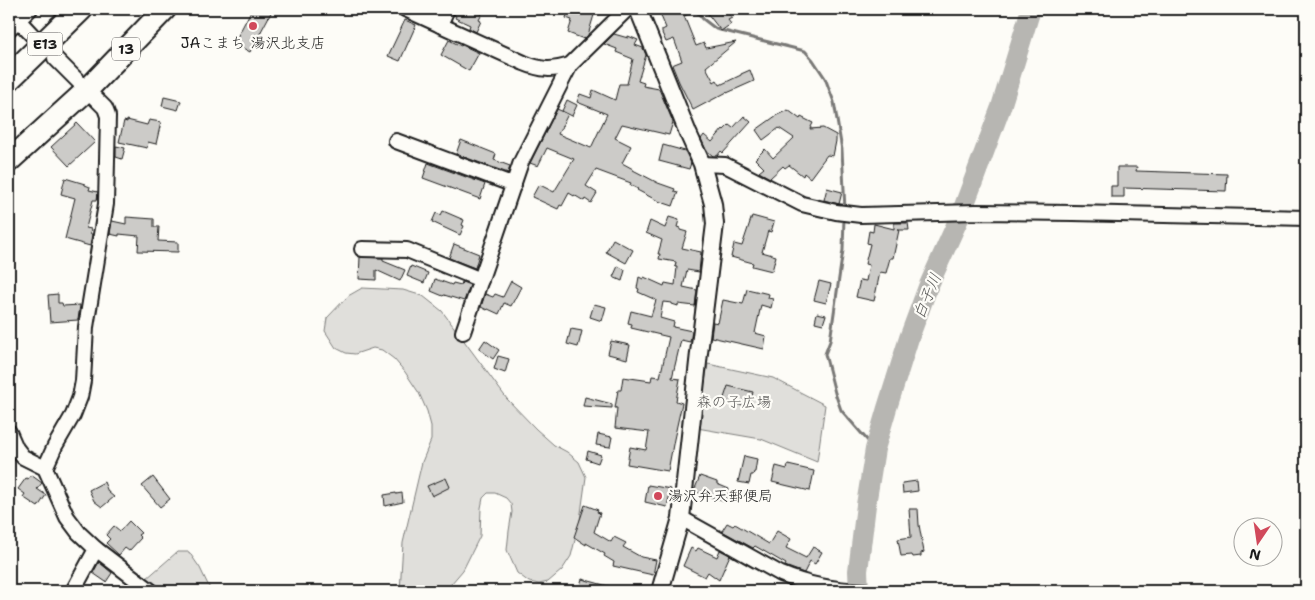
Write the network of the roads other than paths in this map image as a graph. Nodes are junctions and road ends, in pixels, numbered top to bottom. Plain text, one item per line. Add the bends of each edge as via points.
1 (30, 9) edge
2 (80, 9) edge
3 (165, 9) edge
4 (405, 9) edge
5 (447, 9) edge
6 (626, 9) edge
7 (638, 9) edge
8 (13, 25) edge
9 (440, 25) junction
10 (34, 36) dead end
11 (55, 58) dead end
12 (570, 65) junction
13 (9, 78) edge
14 (87, 90) junction
15 (396, 141) dead end
16 (9, 161) edge
17 (702, 164) junction
18 (514, 185) junction
19 (1306, 218) edge
20 (362, 249) dead end
21 (481, 280) junction
22 (462, 332) dead end
23 (9, 432) edge
24 (45, 468) junction
25 (681, 518) junction
26 (96, 549) junction
27 (844, 590) edge
28 (73, 591) edge
29 (151, 591) edge
30 (660, 591) edge
31 (864, 591) edge

1 - 8 street
2 - 13 highway, E13
3 - 14 main road, 13
4 - 9 street
5 - 9 street
6 - 12 street
7 - 17 street
8 - 10 street
9 - 12 street via 537,68 559,69
11 - 14 street
12 - 18 street
14 - 16 main road, 13
14 - 24 street via 105,108 108,116 106,204 86,327 80,397
15 - 18 street
17 - 19 street via 725,165 802,204 851,214 976,212
17 - 25 street via 714,204 714,224
18 - 21 street
20 - 21 street via 407,250
21 - 22 street
23 - 24 street via 24,457
24 - 26 street via 67,517
25 - 27 street via 796,581
25 - 30 street
26 - 28 street
26 - 29 street
27 - 31 street

